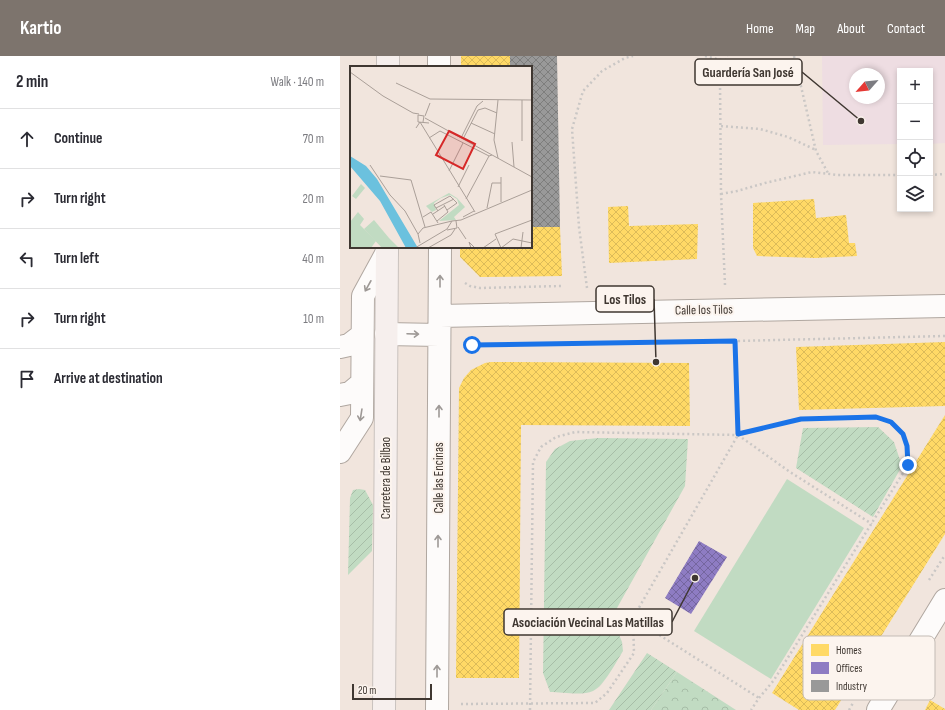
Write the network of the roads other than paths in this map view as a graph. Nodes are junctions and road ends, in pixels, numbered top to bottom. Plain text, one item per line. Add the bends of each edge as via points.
1 (440, 248) edge
2 (387, 250) edge
3 (945, 306) edge
4 (439, 325) junction
5 (386, 334) junction
6 (362, 335) junction
7 (340, 347) edge
8 (362, 383) junction
9 (340, 395) edge
10 (340, 452) edge
11 (945, 600) edge
12 (923, 636) edge
13 (884, 700) edge
14 (384, 710) edge
15 (437, 710) edge
16 (878, 710) edge

4 -> 1 street, Calle las Encinas
2 - 5 main road, Carretera de Bilbao
2 -> 6 street via 362,296
3 - 4 street, Calle los Tilos via 590,312
5 -> 4 street, Calle los Tilos
15 -> 4 street, Calle las Encinas
5 - 14 main road, Carretera de Bilbao
6 - 7 street via 349,345
6 - 8 street
8 - 9 street via 350,393
8 -> 10 street via 362,418
11 - 12 street
13 - 16 street

